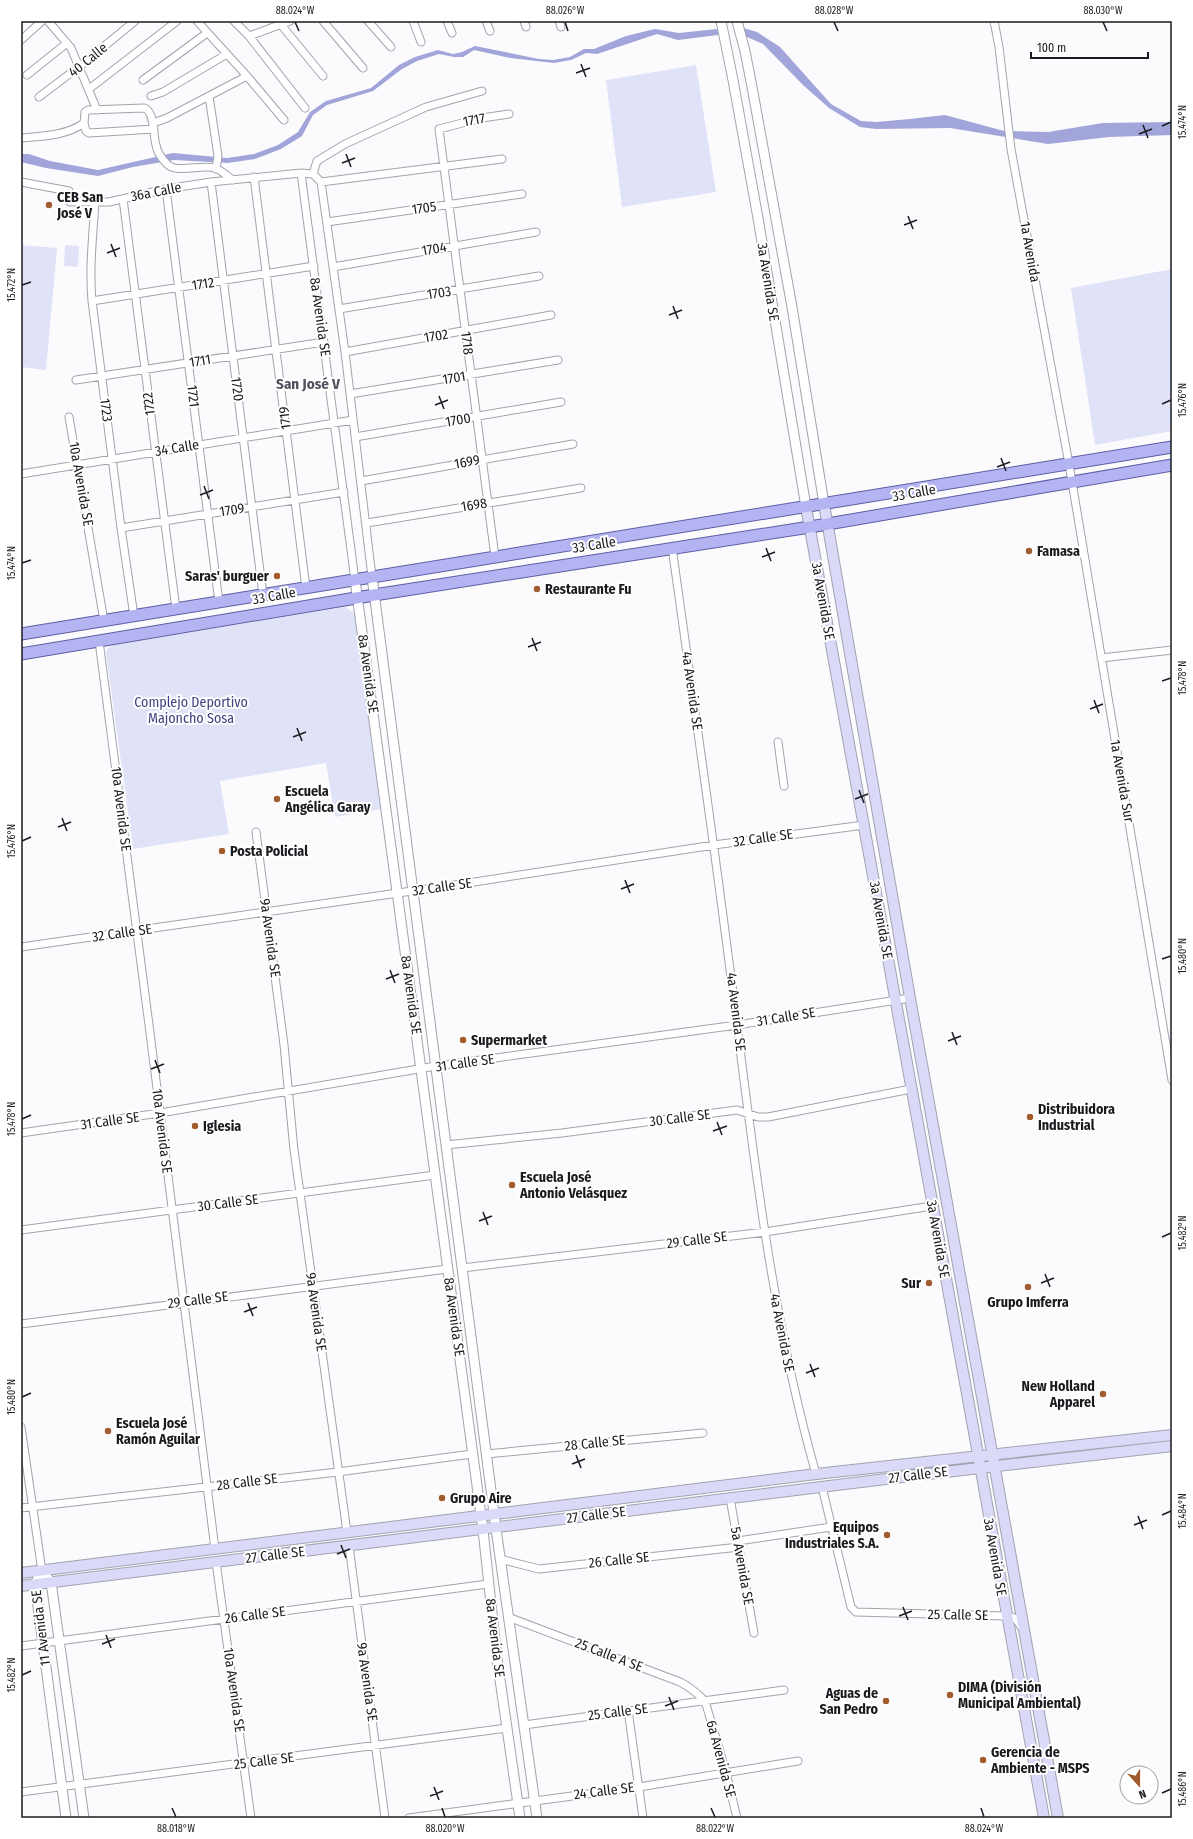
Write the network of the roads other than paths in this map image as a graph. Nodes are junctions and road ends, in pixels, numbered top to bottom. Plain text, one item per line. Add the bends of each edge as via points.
1 (42, 21) edge
2 (48, 21) edge
3 (135, 21) edge
4 (177, 21) edge
5 (197, 21) edge
6 (234, 21) edge
7 (290, 21) edge
8 (323, 21) edge
9 (368, 21) edge
10 (412, 21) edge
11 (447, 21) edge
12 (486, 21) edge
13 (721, 21) edge
14 (737, 21) edge
15 (994, 21) edge
16 (279, 23) edge
17 (490, 30) dead end
18 (207, 33) junction
19 (452, 33) dead end
20 (249, 36) junction
21 (21, 40) edge
22 (421, 42) dead end
23 (67, 43) junction
24 (391, 47) dead end
25 (227, 54) junction
26 (80, 66) junction
27 (363, 68) dead end
28 (27, 75) dead end
29 (247, 76) junction
30 (323, 76) dead end
31 (143, 80) dead end
32 (89, 89) junction
33 (482, 90) dead end
34 (151, 96) dead end
35 (209, 96) junction
36 (39, 97) dead end
37 (305, 108) dead end
38 (98, 110) junction
39 (509, 114) dead end
40 (284, 120) dead end
41 (84, 123) junction
42 (153, 126) junction
43 (439, 129) joint
44 (21, 138) edge
45 (502, 159) dead end
46 (444, 166) junction
47 (217, 167) junction
48 (301, 173) junction
49 (313, 174) junction
50 (254, 178) junction
51 (233, 180) junction
52 (21, 182) edge
53 (211, 182) junction
54 (321, 182) junction
55 (166, 189) junction
56 (522, 194) dead end
57 (124, 199) junction
58 (95, 202) junction
59 (449, 205) junction
60 (326, 222) junction
61 (536, 232) dead end
62 (454, 246) junction
63 (314, 266) junction
64 (333, 267) junction
65 (266, 274) junction
66 (539, 276) dead end
67 (223, 281) junction
68 (179, 288) junction
69 (460, 289) junction
70 (136, 294) junction
71 (92, 301) junction
72 (339, 309) junction
73 (551, 315) dead end
74 (466, 331) junction
75 (324, 342) junction
76 (277, 349) junction
77 (345, 352) junction
78 (233, 356) junction
79 (558, 360) dead end
80 (189, 363) junction
81 (144, 370) junction
82 (471, 375) junction
83 (101, 376) junction
84 (76, 380) dead end
85 (350, 394) junction
86 (561, 402) dead end
87 (69, 417) dead end
88 (477, 417) junction
89 (353, 420) junction
90 (334, 422) junction
91 (286, 430) junction
92 (243, 437) junction
93 (355, 437) junction
94 (199, 444) junction
95 (572, 444) dead end
96 (1172, 447) edge
97 (154, 452) junction
98 (112, 458) junction
99 (482, 460) junction
100 (77, 464) junction
101 (1069, 464) junction
102 (1172, 465) edge
103 (21, 474) edge
104 (361, 481) junction
105 (1071, 482) junction
106 (581, 488) dead end
107 (344, 492) junction
108 (295, 500) junction
109 (488, 503) junction
110 (824, 504) junction
111 (252, 507) junction
112 (806, 507) junction
113 (208, 514) junction
114 (163, 521) junction
115 (366, 523) junction
116 (828, 523) junction
117 (810, 527) junction
118 (121, 528) junction
119 (672, 547) junction
120 (495, 557) junction
121 (372, 578) junction
122 (355, 580) junction
123 (306, 588) junction
124 (263, 595) junction
125 (374, 595) junction
126 (357, 598) junction
127 (219, 602) junction
128 (176, 609) junction
129 (134, 616) junction
130 (104, 621) junction
131 (21, 634) edge
132 (99, 641) junction
133 (1172, 650) edge
134 (21, 654) edge
135 (1101, 658) junction
136 (778, 742) dead end
137 (784, 786) dead end
138 (864, 825) junction
139 (256, 832) dead end
140 (714, 845) junction
141 (413, 891) junction
142 (397, 894) junction
143 (266, 912) junction
144 (137, 931) junction
145 (21, 947) edge
146 (910, 998) junction
147 (895, 1000) junction
148 (737, 1025) junction
149 (436, 1066) junction
150 (421, 1069) junction
151 (1172, 1080) edge
152 (911, 1089) junction
153 (287, 1092) junction
154 (160, 1113) junction
155 (748, 1114) junction
156 (21, 1133) edge
157 (446, 1145) junction
158 (435, 1175) junction
159 (300, 1194) junction
160 (932, 1206) junction
161 (172, 1210) junction
162 (21, 1230) edge
163 (765, 1232) junction
164 (462, 1268) junction
165 (447, 1269) junction
166 (313, 1286) junction
167 (184, 1302) junction
168 (21, 1324) edge
169 (21, 1427) edge
170 (703, 1433) dead end
171 (1172, 1435) edge
172 (1172, 1446) edge
173 (472, 1454) junction
174 (486, 1454) junction
175 (992, 1454) junction
176 (977, 1455) junction
177 (994, 1466) junction
178 (979, 1468) junction
179 (338, 1472) junction
180 (816, 1474) junction
181 (207, 1487) junction
182 (822, 1487) junction
183 (730, 1498) junction
184 (33, 1507) junction
185 (21, 1508) edge
186 (494, 1514) junction
187 (481, 1516) junction
188 (831, 1527) junction
189 (496, 1528) junction
190 (482, 1530) junction
191 (347, 1532) junction
192 (738, 1544) junction
193 (349, 1546) junction
194 (215, 1549) junction
195 (500, 1559) junction
196 (216, 1562) junction
197 (42, 1571) junction
198 (21, 1573) edge
199 (51, 1582) junction
200 (35, 1584) junction
201 (488, 1584) junction
202 (21, 1586) edge
203 (356, 1602) junction
204 (1006, 1616) junction
205 (508, 1617) junction
206 (224, 1618) junction
207 (754, 1633) dead end
208 (1024, 1635) junction
209 (58, 1641) junction
210 (43, 1643) junction
211 (21, 1646) edge
212 (784, 1690) dead end
213 (705, 1701) junction
214 (628, 1710) junction
215 (524, 1725) junction
216 (507, 1728) junction
217 (375, 1746) junction
218 (798, 1761) dead end
219 (244, 1763) junction
220 (726, 1772) junction
221 (79, 1784) junction
222 (62, 1786) junction
223 (639, 1786) junction
224 (21, 1792) edge
225 (534, 1800) junction
226 (518, 1802) junction
227 (66, 1818) edge
228 (84, 1818) edge
229 (251, 1818) edge
230 (385, 1818) edge
231 (409, 1818) edge
232 (520, 1818) edge
233 (537, 1818) edge
234 (643, 1818) edge
235 (737, 1818) edge
236 (1044, 1818) edge
237 (1058, 1818) edge

1 - 21 street
2 - 23 street
3 - 26 street, 40 Calle
4 - 32 street
5 - 18 street
6 - 20 street
7 - 16 street
8 - 27 street
9 - 24 street
10 - 22 street
11 - 19 street
12 - 17 street
13 - 112 street, 3a Avenida SE via 758,218
14 - 110 street, 3a Avenida SE via 754,94
15 - 101 street, 1a Avenida via 1011,149
16 - 20 street
16 - 30 street
18 - 25 street
18 - 31 street
20 - 37 street
23 - 26 street
23 - 28 street
25 - 29 street
25 - 34 street via 163,92
26 - 32 street
26 - 36 street, 40 Calle
29 - 35 street
29 - 40 street
32 - 38 street
33 - 49 street via 426,107 345,144 317,161
35 - 42 street
35 - 47 street via 218,156
38 - 41 street via 85,112
38 - 42 street via 144,108 149,112
39 - 43 street, 1717
41 - 42 street via 89,133
41 - 44 street via 76,129 56,134
42 - 47 street via 156,146 172,168
43 - 46 street, 1718
45 - 46 street
46 - 54 street
46 - 59 street, 1718
47 - 51 street
48 - 49 street, 36a Calle
48 - 50 street, 36a Calle
48 - 63 street, 8a Avenida SE
49 - 54 street
50 - 51 street, 36a Calle
50 - 65 street, 1719
51 - 53 street, 36a Calle
52 - 58 street, 36a Calle via 69,191 70,202
53 - 55 street, 36a Calle
53 - 67 street, 1720
54 - 60 street, 8a Avenida SE
55 - 57 street, 36a Calle
55 - 68 street, 1721
56 - 59 street, 1705
57 - 58 street, 36a Calle
57 - 70 street, 1722
58 - 71 street, 1723 via 90,276
59 - 60 street, 1705
59 - 62 street, 1718
60 - 64 street, 8a Avenida SE
61 - 62 street, 1704
62 - 64 street, 1704
62 - 69 street, 1718
63 - 65 street, 1712
63 - 75 street, 8a Avenida SE
64 - 72 street, 8a Avenida SE
65 - 67 street, 1712
65 - 76 street, 1719
66 - 69 street, 1703
67 - 68 street, 1712
67 - 78 street, 1720
68 - 70 street, 1712
68 - 80 street, 1721
69 - 72 street, 1703
69 - 74 street, 1718
70 - 71 street, 1712
70 - 81 street, 1722
71 - 83 street, 1723
72 - 77 street, 8a Avenida SE
73 - 74 street, 1702
74 - 77 street, 1702
74 - 82 street, 1718
75 - 76 street, 1711
75 - 90 street, 8a Avenida SE
76 - 78 street, 1711
76 - 91 street, 1719
77 - 85 street, 8a Avenida SE
78 - 80 street, 1711
78 - 92 street, 1720
79 - 82 street, 1701
80 - 81 street, 1711
80 - 94 street, 1721
81 - 83 street, 1711
81 - 97 street, 1722
82 - 85 street, 1701
82 - 88 street, 1718
83 - 84 street, 1711
83 - 98 street, 1723
85 - 89 street, 8a Avenida SE
86 - 88 street, 1700
87 - 100 street, 10a Avenida SE
88 - 93 street, 1700
88 - 99 street, 1718
89 - 90 street, 34 Calle
89 - 93 street, 8a Avenida SE
90 - 91 street, 34 Calle
90 - 107 street, 8a Avenida SE
91 - 92 street, 34 Calle
91 - 108 street, 1719
92 - 94 street, 34 Calle
92 - 111 street, 1720
93 - 104 street, 8a Avenida SE
94 - 97 street, 34 Calle
94 - 113 street, 1721
95 - 99 street, 1699
96 - 101 main road, 33 Calle
97 - 98 street, 34 Calle
97 - 114 street, 1722
98 - 100 street, 34 Calle
98 - 118 street, 1723
99 - 104 street, 1699
99 - 109 street, 1718
100 - 103 street, 34 Calle
100 - 130 street, 10a Avenida SE
101 - 105 street, 1a Avenida
101 - 110 main road, 33 Calle
102 - 105 main road, 33 Calle
104 - 115 street, 8a Avenida SE
105 - 116 main road, 33 Calle
105 - 135 street, 1a Avenida Sur
106 - 109 street, 1698
107 - 108 street, 1709
107 - 122 street, 8a Avenida SE
108 - 111 street, 1709
108 - 123 street, 1719
109 - 115 street, 1698
109 - 120 street, 1718
110 - 112 main road, 33 Calle
110 - 116 main road, 3a Avenida SE
111 - 113 street, 1709
111 - 124 street, 1720
112 - 117 main road, 3a Avenida SE
112 - 120 main road, 33 Calle
113 - 114 street, 1709
113 - 127 street, 1721
114 - 118 street, 1709
114 - 128 street, 1722
115 - 121 street, 8a Avenida SE
116 - 117 main road, 33 Calle
116 - 146 main road, 3a Avenida SE
117 - 119 main road, 33 Calle
117 - 138 main road, 3a Avenida SE
118 - 129 street, 1723
119 - 125 main road, 33 Calle
119 - 140 street, 4a Avenida SE
120 - 121 main road, 33 Calle
121 - 122 main road, 33 Calle
121 - 125 street, 8a Avenida SE
122 - 123 main road, 33 Calle
122 - 126 street, 8a Avenida SE
123 - 124 main road, 33 Calle
124 - 127 main road, 33 Calle
125 - 126 main road, 33 Calle
125 - 141 street, 8a Avenida SE
126 - 132 main road, 33 Calle
126 - 142 street, 8a Avenida SE
127 - 128 main road, 33 Calle
128 - 129 main road, 33 Calle
129 - 130 main road, 33 Calle
130 - 131 main road, 33 Calle
132 - 134 main road, 33 Calle
132 - 144 street, 10a Avenida SE
133 - 135 street
135 - 151 street, 1a Avenida Sur
136 - 137 street
138 - 140 street, 32 Calle SE
138 - 147 main road, 3a Avenida SE
139 - 143 street, 9a Avenida SE
140 - 141 street, 32 Calle SE
140 - 148 street, 4a Avenida SE
141 - 142 street, 32 Calle SE
141 - 149 street, 8a Avenida SE
142 - 143 street, 32 Calle SE
142 - 150 street, 8a Avenida SE
143 - 144 street, 32 Calle SE
143 - 153 street, 9a Avenida SE via 284,1045
144 - 145 street, 32 Calle SE
144 - 154 street, 10a Avenida SE
146 - 147 street, 31 Calle SE
146 - 175 main road, 3a Avenida SE
147 - 148 street, 31 Calle SE
147 - 152 main road, 3a Avenida SE
148 - 149 street, 31 Calle SE
148 - 155 street, 4a Avenida SE
149 - 150 street, 31 Calle SE
149 - 157 street, 8a Avenida SE
150 - 153 street, 31 Calle SE
150 - 158 street, 8a Avenida SE
152 - 155 street, 30 Calle SE via 768,1117
152 - 160 main road, 3a Avenida SE
153 - 154 street, 31 Calle SE
153 - 159 street, 9a Avenida SE
154 - 156 street, 31 Calle SE
154 - 161 street, 10a Avenida SE
155 - 157 street, 30 Calle SE via 738,1110
155 - 163 street, 4a Avenida SE
157 - 164 street, 8a Avenida SE
158 - 159 street, 30 Calle SE
158 - 165 street, 8a Avenida SE
159 - 161 street, 30 Calle SE
159 - 166 street, 9a Avenida SE
160 - 163 street, 29 Calle SE
160 - 176 main road, 3a Avenida SE
161 - 162 street, 30 Calle SE
161 - 167 street, 10a Avenida SE
163 - 164 street, 29 Calle SE
163 - 180 street, 4a Avenida SE via 789,1371
164 - 174 street, 8a Avenida SE
165 - 166 street, 29 Calle SE
165 - 173 street, 8a Avenida SE
166 - 167 street, 29 Calle SE
166 - 179 street, 9a Avenida SE
167 - 168 street, 29 Calle SE
167 - 181 street, 10a Avenida SE
169 - 184 street
170 - 174 street, 28 Calle SE
171 - 175 main road, 27 Calle SE
172 - 177 main road, 27 Calle SE
173 - 179 street, 28 Calle SE
173 - 187 street, 8a Avenida SE
174 - 186 street, 8a Avenida SE
175 - 176 main road, 27 Calle SE
175 - 177 main road, 3a Avenida SE
176 - 178 main road, 3a Avenida SE
176 - 180 main road, 27 Calle SE
177 - 178 main road, 27 Calle SE
177 - 208 main road, 3a Avenida SE
178 - 182 main road, 27 Calle SE
178 - 204 main road, 3a Avenida SE
179 - 181 street, 28 Calle SE
179 - 191 street, 9a Avenida SE
180 - 186 main road, 27 Calle SE
181 - 184 street, 28 Calle SE
181 - 194 street, 10a Avenida SE
182 - 183 main road, 27 Calle SE
182 - 188 street
183 - 189 main road, 27 Calle SE
183 - 192 street, 5a Avenida SE
184 - 185 street, 28 Calle SE
184 - 197 street
186 - 187 main road, 27 Calle SE
186 - 189 street, 8a Avenida SE
187 - 190 street, 8a Avenida SE
187 - 191 main road, 27 Calle SE
188 - 192 street, 26 Calle SE
188 - 204 street, 25 Calle SE via 851,1607 856,1612
189 - 190 main road, 27 Calle SE
189 - 195 street, 8a Avenida SE
190 - 193 main road, 27 Calle SE
190 - 201 street, 8a Avenida SE
191 - 194 main road, 27 Calle SE
192 - 195 street, 26 Calle SE via 540,1569
192 - 207 street, 5a Avenida SE
193 - 196 main road, 27 Calle SE
193 - 203 street, 9a Avenida SE
194 - 197 main road, 27 Calle SE
195 - 205 street, 8a Avenida SE
196 - 199 main road, 27 Calle SE
196 - 206 street, 10a Avenida SE
197 - 198 main road, 27 Calle SE
197 - 199 street, 11 Avenida SE
197 - 200 street, 11 Avenida SE
199 - 200 main road, 27 Calle SE
199 - 209 street, 11 Avenida SE
200 - 202 main road, 27 Calle SE
200 - 210 street, 11 Avenida SE
201 - 203 street, 26 Calle SE
201 - 216 street, 8a Avenida SE
203 - 206 street, 26 Calle SE
203 - 217 street, 9a Avenida SE
204 - 208 street, 25 Calle SE via 1018,1620
204 - 236 main road, 3a Avenida SE
205 - 213 street, 25 Calle A SE via 689,1686
205 - 215 street, 8a Avenida SE
206 - 209 street, 26 Calle SE
206 - 219 street, 10a Avenida SE
208 - 237 main road, 3a Avenida SE
209 - 210 street, 26 Calle SE
209 - 221 street, 11 Avenida SE
210 - 211 street, 26 Calle SE
210 - 222 street, 11 Avenida SE
212 - 213 street, 25 Calle SE
213 - 214 street, 25 Calle SE
213 - 220 street, 6a Avenida SE
214 - 215 street, 25 Calle SE
214 - 223 street
215 - 225 street, 8a Avenida SE
216 - 217 street, 25 Calle SE
216 - 226 street, 8a Avenida SE
217 - 219 street, 25 Calle SE
217 - 230 street, 9a Avenida SE
218 - 220 street, 24 Calle SE
219 - 221 street, 25 Calle SE
219 - 229 street, 10a Avenida SE
220 - 223 street, 24 Calle SE
220 - 235 street, 6a Avenida SE
221 - 222 street, 25 Calle SE
221 - 228 street, 11 Avenida SE
222 - 224 street, 25 Calle SE
222 - 227 street, 11 Avenida SE
223 - 225 street, 24 Calle SE
223 - 234 street
225 - 226 street, 24 Calle SE
225 - 233 street, 8a Avenida SE
226 - 231 street, 24 Calle SE
226 - 232 street, 8a Avenida SE

